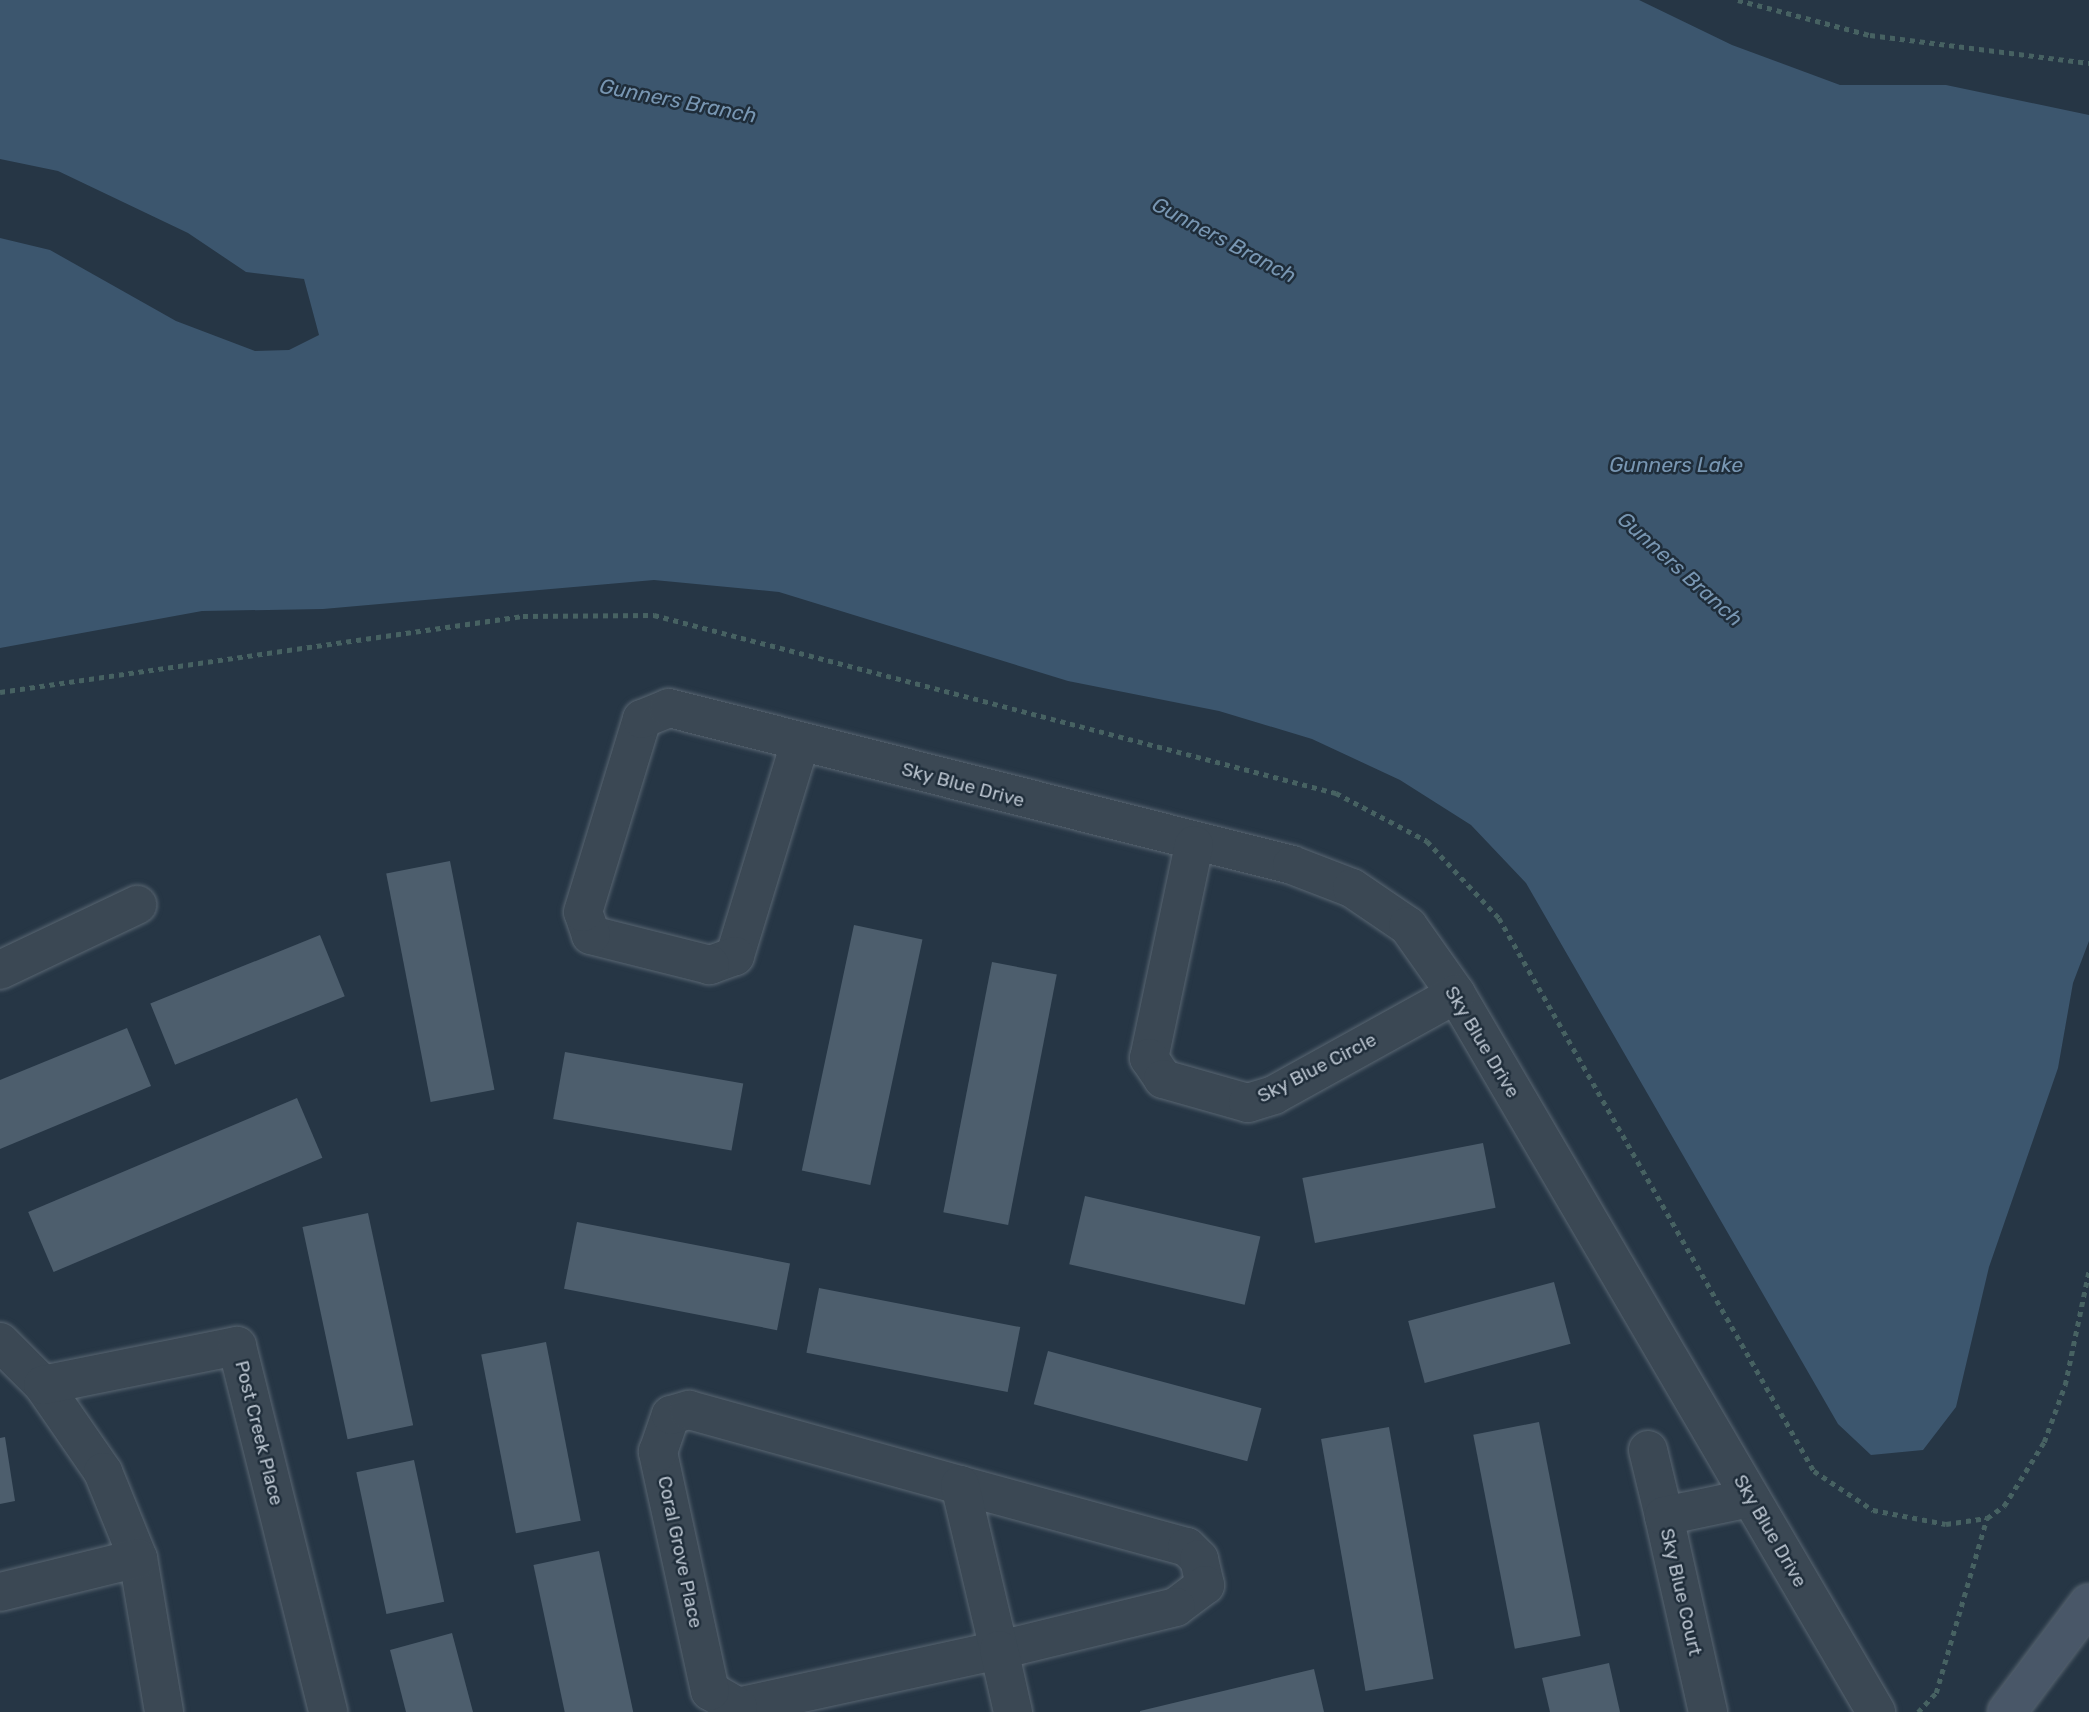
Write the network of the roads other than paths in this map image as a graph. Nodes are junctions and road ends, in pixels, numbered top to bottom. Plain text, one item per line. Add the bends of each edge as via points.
1 (800, 743) junction
2 (1194, 845) junction
3 (137, 905) dead end
4 (0, 970) edge
5 (1456, 994) junction
6 (0, 1342) edge
7 (43, 1385) junction
8 (1648, 1450) dead end
9 (960, 1485) junction
10 (1751, 1498) junction
11 (1664, 1516) junction
12 (138, 1558) junction
13 (0, 1592) edge
14 (2089, 1603) edge
15 (999, 1650) junction
16 (158, 1711) edge
17 (328, 1712) edge
18 (1013, 1712) edge
19 (1708, 1712) edge
20 (1876, 1712) edge
21 (2007, 1712) edge

1 - 1 street, Sky Blue Drive via 669,708 642,719 583,912 591,935 710,965 735,956
1 - 2 street, Sky Blue Drive
2 - 5 street, Sky Blue Drive via 1292,865 1352,888 1408,926
2 - 5 street, Sky Blue Circle via 1149,1059 1163,1079 1248,1104 1274,1095
3 - 4 street
5 - 10 street, Sky Blue Drive
6 - 7 street
7 - 12 street via 103,1472
7 - 17 street, Post Creek Place via 237,1346
8 - 11 street
9 - 15 street
9 - 15 street, Coral Grove Place via 1187,1547 1199,1559 1205,1586 1196,1597
9 - 15 street, Coral Grove Place via 689,1410 671,1415 658,1452 710,1690 722,1702 738,1707
10 - 11 street, Sky Blue Court
10 - 20 street, Sky Blue Drive
11 - 19 street, Sky Blue Court
12 - 13 street
12 - 16 street
14 - 21 street
15 - 18 street

